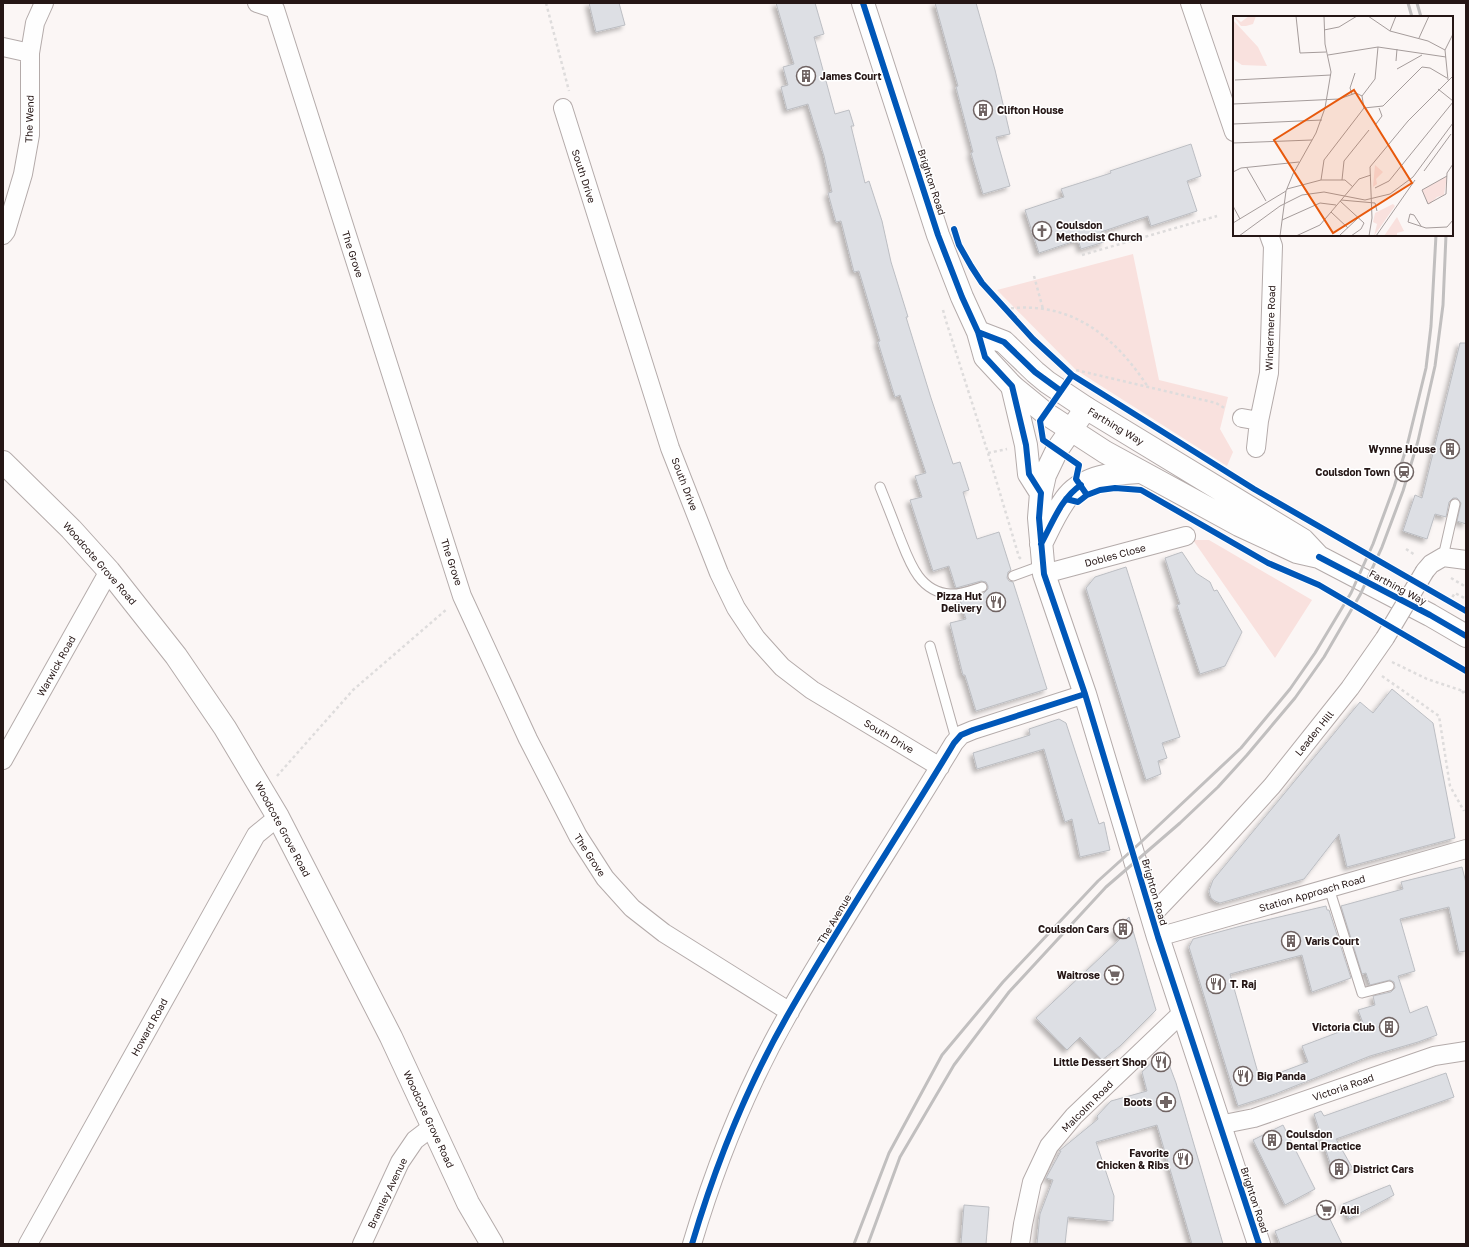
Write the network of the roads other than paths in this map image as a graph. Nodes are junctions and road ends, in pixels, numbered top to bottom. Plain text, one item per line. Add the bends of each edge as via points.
1 (44, 3) edge
2 (257, 3) edge
3 (863, 3) edge
4 (1190, 3) edge
5 (277, 6) edge
6 (3, 47) edge
7 (30, 53) junction
8 (563, 108) road end
9 (1233, 129) edge
10 (3, 235) edge
11 (1269, 236) edge
12 (978, 332) junction
13 (1012, 386) junction
14 (1086, 408) junction
15 (1070, 430) junction
16 (1256, 448) dead end
17 (3, 462) edge
18 (1139, 472) junction
19 (880, 487) dead end
20 (1041, 493) junction
21 (1454, 504) dead end
22 (1186, 536) dead end
23 (1443, 556) junction
24 (1319, 557) junction
25 (1466, 560) edge
26 (1041, 563) junction
27 (109, 571) junction
28 (1013, 576) dead end
29 (982, 586) dead end
30 (1466, 636) edge
31 (930, 646) dead end
32 (1085, 694) junction
33 (956, 739) junction
34 (3, 760) edge
35 (940, 767) junction
36 (278, 817) junction
37 (1466, 849) edge
38 (1329, 888) junction
39 (1152, 915) junction
40 (1158, 937) junction
41 (1389, 986) dead end
42 (790, 1012) junction
43 (1183, 1012) junction
44 (1466, 1052) edge
45 (1219, 1125) junction
46 (432, 1127) junction
47 (28, 1244) edge
48 (362, 1244) edge
49 (492, 1244) edge
50 (692, 1244) edge
51 (1020, 1244) edge
52 (1259, 1244) edge

1 - 7 street, The Wend via 35,23
2 - 5 street
3 - 12 main road, Brighton Road via 938,235
4 - 9 street
5 - 42 street, The Grove via 462,596 528,739 578,836 605,878 632,908 664,933
6 - 7 street
7 - 10 street, The Wend via 30,135 23,174
8 - 35 street, South Drive via 670,448 719,573 736,608 756,638 782,667 812,690
11 - 16 street, Windermere Road via 1273,246 1268,373 1251,420
12 - 13 main road, Brighton Road via 985,357
12 - 14 main road, Farthing Way via 1004,342 1035,372 1067,379
13 - 15 main road, Farthing Way
13 - 20 main road, Brighton Road via 1026,445 1029,474
14 - 15 main road, Brighton Road
14 - 24 main road, Farthing Way via 1303,540
15 - 18 main road, Farthing Way
15 - 20 main road, Brighton Road via 1045,475
17 - 27 main road, Woodcote Grove Road via 71,529
18 - 24 main road, Farthing Way via 1296,552
18 - 26 main road via 1125,472 1093,479 1076,488 1055,517
19 - 29 lane via 912,567 927,585 948,594 958,594
20 - 26 main road, Brighton Road
21 - 23 lane
22 - 26 street, Dobles Close
23 - 25 street
23 - 39 street, Leaden Hill, bridge via 1425,571 1371,660 1272,786
24 - 30 main road, Farthing Way
26 - 28 lane
26 - 32 main road, Brighton Road
27 - 34 street, Warwick Road
27 - 36 main road, Woodcote Grove Road via 176,656 225,728
31 - 33 lane
32 - 33 street via 973,730
32 - 39 main road, Brighton Road
33 - 35 street, The Avenue
35 - 42 street, The Avenue
36 - 46 main road, Woodcote Grove Road via 391,1037
36 - 47 street, Howard Road via 256,835
37 - 38 street, Station Approach Road
38 - 40 street, Station Approach Road
38 - 41 lane via 1362,993
39 - 40 main road, Brighton Road
40 - 43 main road, Brighton Road
42 - 50 street, The Avenue via 737,1118 715,1171
43 - 45 main road, Brighton Road
43 - 51 street, Malcolm Road via 1074,1116 1049,1146 1032,1182
44 - 45 street, Victoria Road via 1434,1056 1254,1118
45 - 52 main road, Brighton Road
46 - 48 street, Bramley Avenue via 416,1140 400,1162
46 - 49 main road, Woodcote Grove Road via 468,1203

